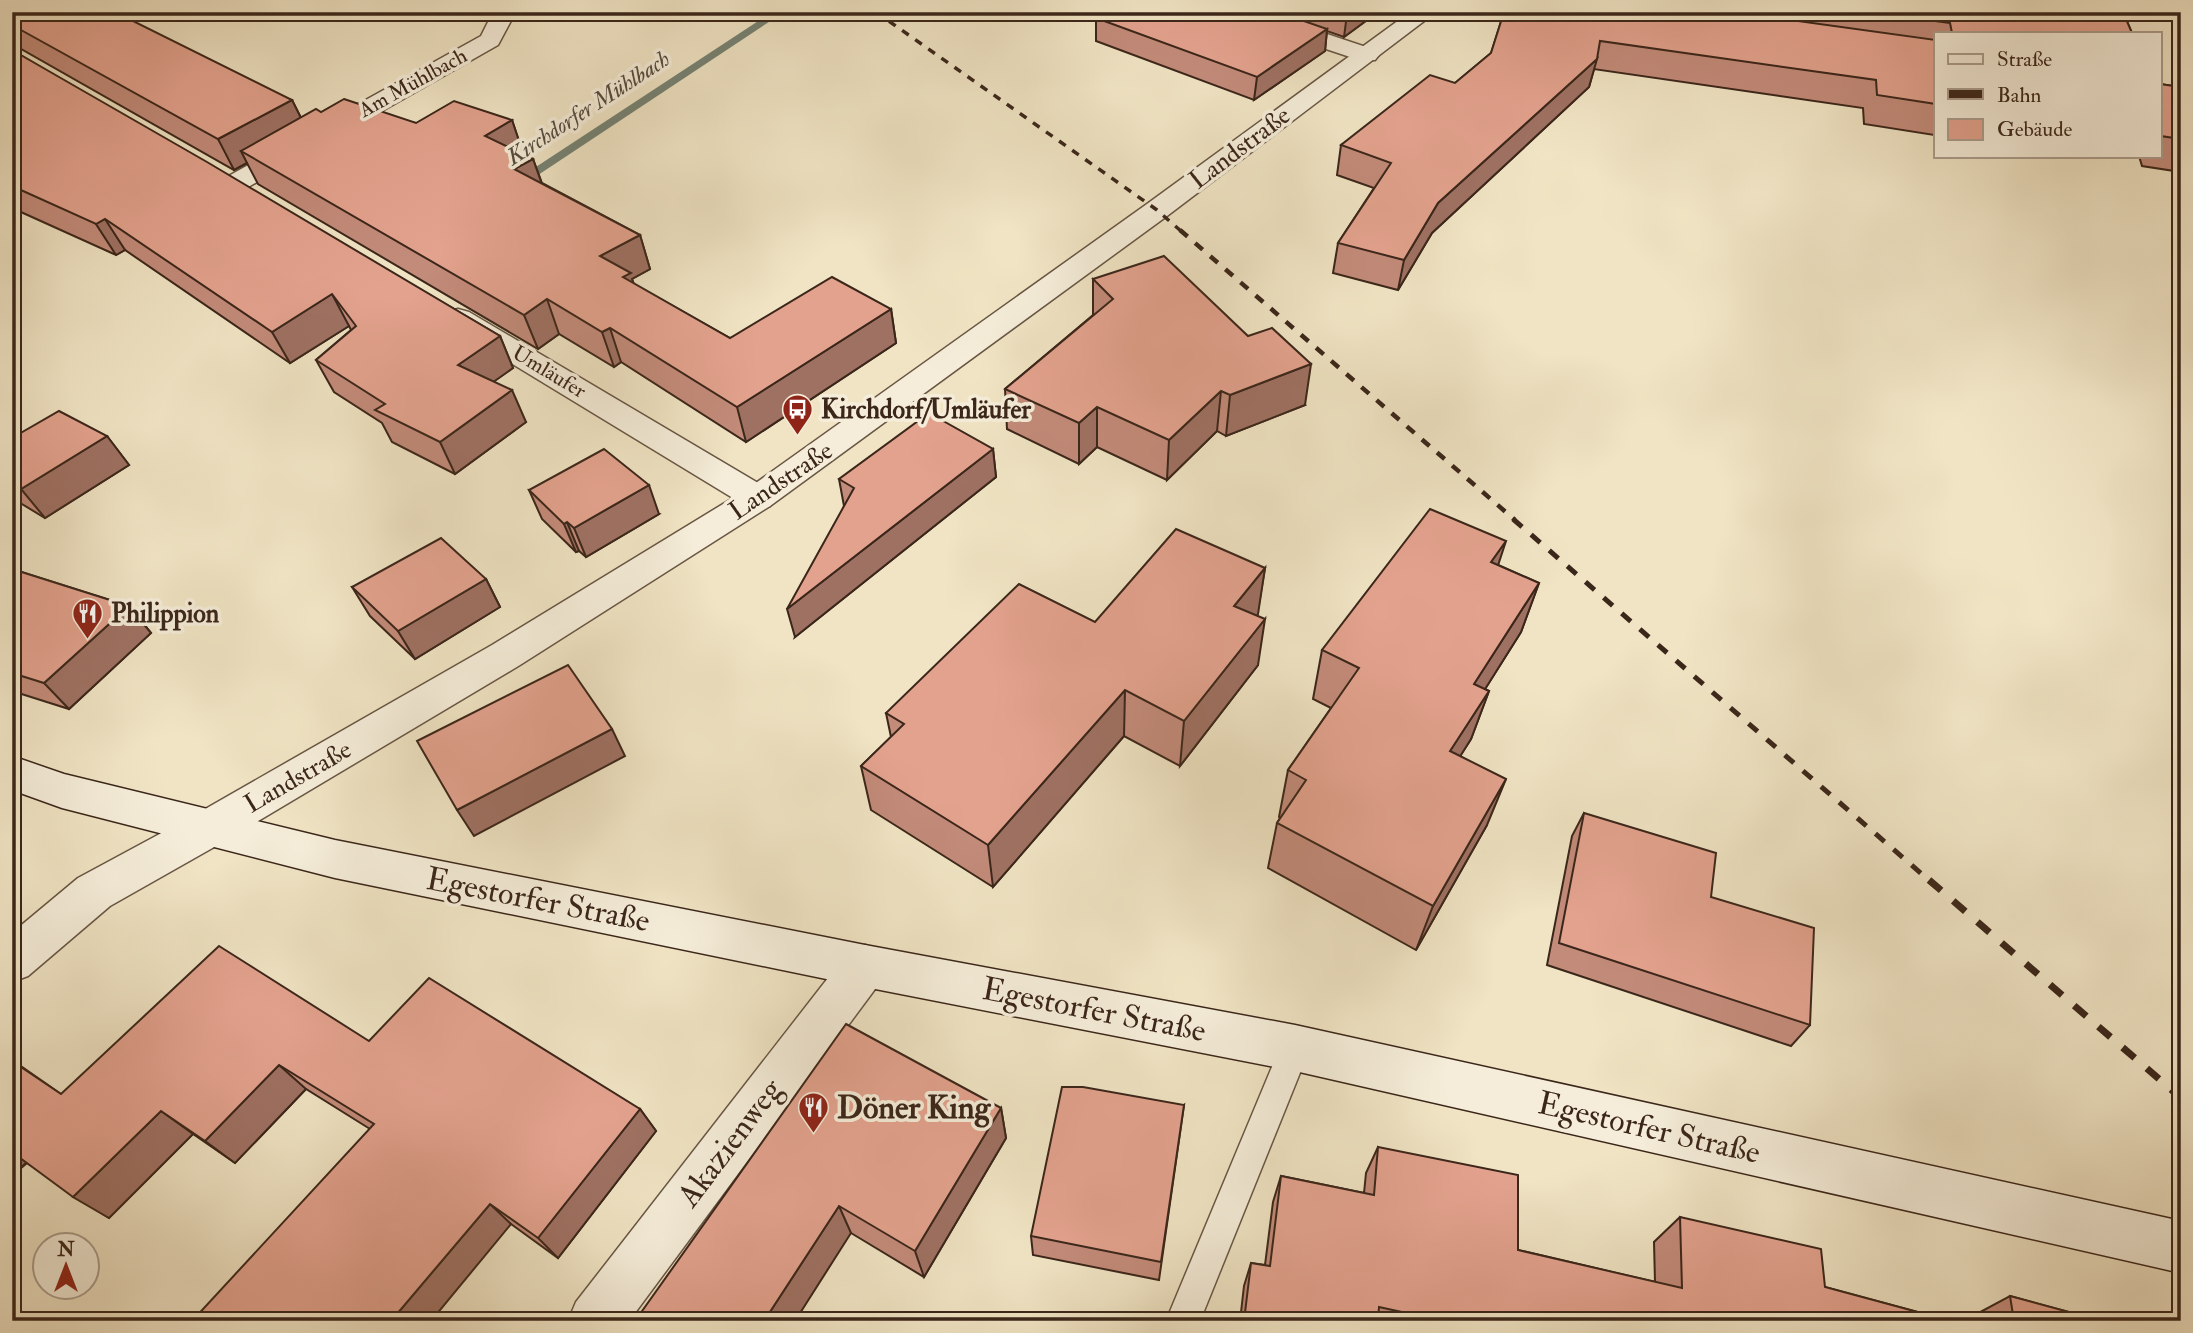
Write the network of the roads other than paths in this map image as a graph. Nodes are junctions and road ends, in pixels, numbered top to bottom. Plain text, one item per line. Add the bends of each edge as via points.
1 (496, 12) edge
2 (1089, 12) edge
3 (1118, 12) edge
4 (1238, 12) edge
5 (1425, 12) edge
6 (1367, 55) junction
7 (234, 184) edge
8 (437, 305) edge
9 (758, 498) junction
10 (12, 773) edge
11 (208, 829) junction
12 (12, 961) edge
13 (865, 966) junction
14 (1295, 1048) junction
15 (2180, 1247) edge
16 (595, 1321) edge
17 (1184, 1321) edge

1 - 7 street, Am Mühlbach via 502,17 490,40
2 - 3 street
4 - 6 street
5 - 6 street, Landstraße
6 - 9 street, Landstraße
8 - 9 street, Umläufer
9 - 11 street, Landstraße via 506,655
10 - 11 street, Egestorfer Straße via 62,791
11 - 12 street, Landstraße via 94,892
11 - 13 street, Egestorfer Straße
13 - 14 street, Egestorfer Straße
13 - 16 street, Akazienweg
14 - 15 street, Egestorfer Straße
14 - 17 lane

